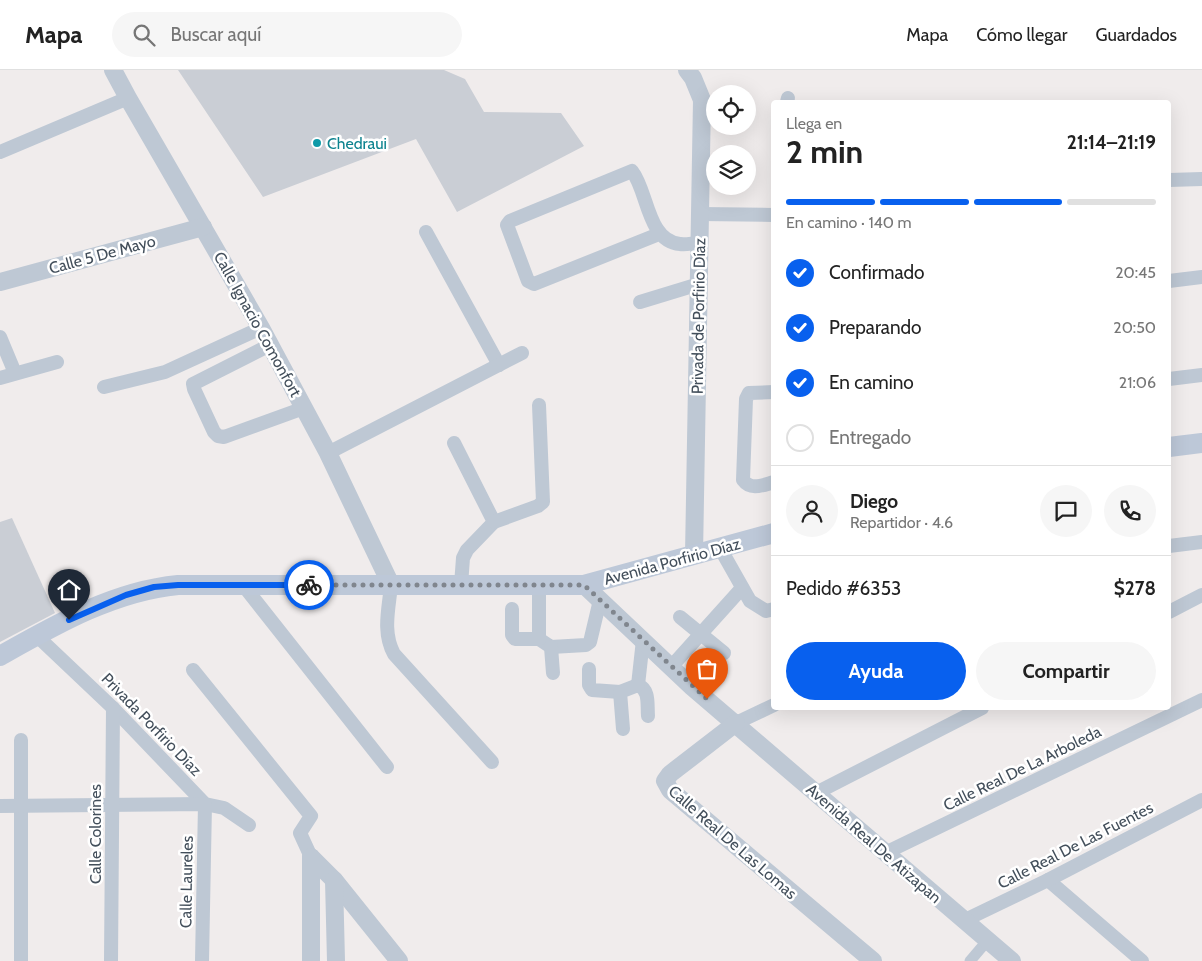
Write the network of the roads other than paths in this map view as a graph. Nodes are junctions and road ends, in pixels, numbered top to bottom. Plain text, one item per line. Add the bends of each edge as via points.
1 (113, 70) edge
2 (686, 73) edge
3 (128, 98) junction
4 (0, 152) edge
5 (1202, 179) edge
6 (1171, 180) edge
7 (700, 214) junction
8 (771, 216) edge
9 (203, 226) junction
10 (426, 232) dead end
11 (659, 234) junction
12 (700, 242) junction
13 (1202, 277) edge
14 (1171, 281) edge
15 (0, 282) edge
16 (699, 284) junction
17 (640, 302) dead end
18 (261, 328) junction
19 (0, 337) edge
20 (270, 345) junction
21 (522, 353) dead end
22 (57, 362) dead end
23 (499, 365) junction
24 (15, 373) junction
25 (1202, 375) edge
26 (0, 378) edge
27 (1171, 379) edge
28 (104, 387) dead end
29 (771, 392) edge
30 (539, 405) dead end
31 (304, 408) junction
32 (454, 443) dead end
33 (1202, 443) edge
34 (1171, 447) edge
35 (328, 453) junction
36 (771, 483) edge
37 (494, 522) junction
38 (771, 534) edge
39 (1202, 542) edge
40 (1171, 546) edge
41 (720, 548) junction
42 (694, 555) junction
43 (243, 585) junction
44 (391, 585) junction
45 (461, 585) junction
46 (540, 585) junction
47 (584, 585) junction
48 (742, 588) junction
49 (1202, 595) edge
50 (600, 600) junction
51 (512, 609) dead end
52 (771, 610) edge
53 (1171, 611) edge
54 (680, 617) dead end
55 (700, 633) junction
56 (37, 636) junction
57 (539, 639) junction
58 (643, 640) junction
59 (551, 647) junction
60 (724, 653) dead end
61 (0, 656) edge
62 (671, 667) junction
63 (589, 669) dead end
64 (193, 670) dead end
65 (553, 673) dead end
66 (638, 685) junction
67 (620, 692) junction
68 (1202, 700) edge
69 (771, 706) edge
70 (113, 708) junction
71 (978, 710) edge
72 (648, 716) dead end
73 (736, 723) junction
74 (623, 729) dead end
75 (21, 740) dead end
76 (492, 762) dead end
77 (388, 767) dead end
78 (816, 793) junction
79 (1202, 800) edge
80 (205, 804) junction
81 (0, 806) edge
82 (20, 806) junction
83 (112, 806) junction
84 (249, 825) dead end
85 (885, 854) junction
86 (311, 857) junction
87 (334, 880) junction
88 (1048, 880) junction
89 (963, 920) junction
90 (987, 940) junction
91 (21, 961) edge
92 (111, 961) edge
93 (202, 961) edge
94 (311, 961) edge
95 (336, 961) edge
96 (399, 961) edge
97 (873, 961) edge
98 (970, 961) edge
99 (1012, 961) edge
100 (1142, 961) edge

1 - 3 street, Calle Ignacio Comonfort
2 - 7 street, Privada de Porfirio Díaz via 702,100
3 - 4 street
3 - 9 street, Calle Ignacio Comonfort
5 - 6 street
7 - 8 street
7 - 12 street, Privada de Porfirio Díaz
9 - 15 street, Calle 5 De Mayo
9 - 18 street, Calle Ignacio Comonfort
10 - 23 street
11 - 11 street via 634,172 629,171 507,225 528,281 534,284
11 - 12 street via 680,244
12 - 16 street, Privada de Porfirio Díaz
13 - 14 street
16 - 17 street
16 - 42 street, Privada de Porfirio Díaz
18 - 20 street, Calle Ignacio Comonfort
18 - 28 street via 165,372
19 - 24 street
20 - 31 street, Calle Ignacio Comonfort
20 - 31 street via 193,384 214,432 224,437
21 - 23 street
22 - 24 street
23 - 35 street
24 - 26 street
25 - 27 street
29 - 36 street via 750,393 746,399 743,480 752,487
30 - 37 street via 543,502
31 - 35 street, Calle Ignacio Comonfort
32 - 37 street
33 - 34 main road
35 - 44 street, Calle Ignacio Comonfort
37 - 45 street via 467,550 463,558
38 - 41 main road, Avenida Porfirio Díaz
39 - 40 street
41 - 42 main road, Avenida Porfirio Díaz
41 - 48 street
42 - 47 main road, Avenida Porfirio Díaz
43 - 44 main road, Avenida Porfirio Díaz
43 - 56 main road, Avenida Porfirio Díaz via 154,587 101,605
43 - 77 street
44 - 45 main road, Avenida Porfirio Díaz
44 - 76 street via 386,634 394,654
45 - 46 main road, Avenida Porfirio Díaz
46 - 47 main road, Avenida Porfirio Díaz
46 - 57 street
47 - 50 street
48 - 52 street via 750,601 766,611
48 - 55 street
49 - 53 street
50 - 58 street, Avenida Real De Atizapan
50 - 59 street via 590,642
51 - 57 street via 512,635 515,639
54 - 55 street
55 - 60 street
55 - 62 street
56 - 61 main road, Avenida Porfirio Díaz
56 - 70 street, Privada Porfirio Díaz
57 - 59 street
58 - 62 street, Avenida Real De Atizapan
58 - 66 street
59 - 65 street
62 - 73 street, Avenida Real De Atizapan
63 - 67 street via 592,690
64 - 86 street via 311,816 300,833
66 - 67 street
66 - 72 street via 646,692
67 - 74 street
68 - 85 street, Calle Real De La Arboleda
69 - 73 street
70 - 80 street, Privada Porfirio Díaz
70 - 83 street, Calle Colorines
71 - 78 street
73 - 78 street, Avenida Real De Atizapan
73 - 97 street, Calle Real De Las Lomas via 670,774 665,781 670,790
75 - 82 street
78 - 85 street, Avenida Real De Atizapan
79 - 88 street, Calle Real De Las Fuentes
80 - 83 street
80 - 84 street, Privada Porfirio Díaz via 224,808
80 - 93 street, Calle Laureles
81 - 82 street
82 - 83 street
82 - 91 street
83 - 92 street, Calle Colorines
85 - 89 street, Avenida Real De Atizapan
86 - 87 street
86 - 94 street
87 - 95 street
87 - 96 street
88 - 89 street, Calle Real De Las Fuentes
88 - 100 street
89 - 90 street, Avenida Real De Atizapan
90 - 98 street
90 - 99 street, Avenida Real De Atizapan

